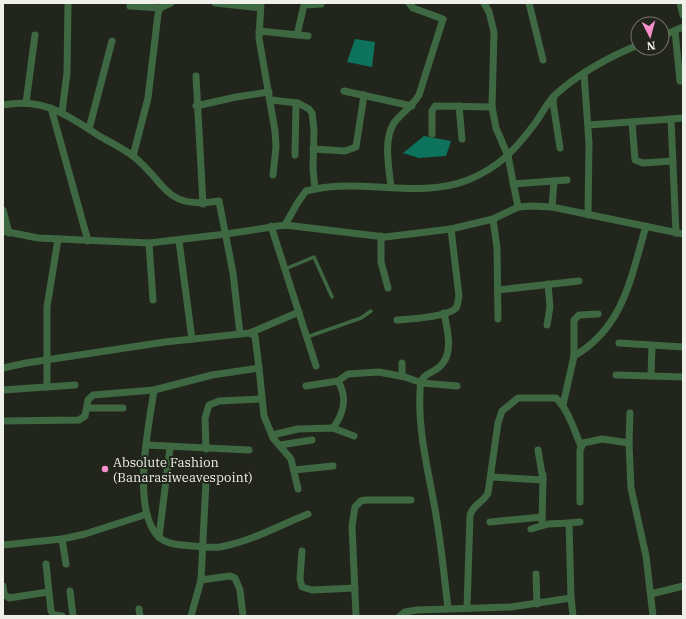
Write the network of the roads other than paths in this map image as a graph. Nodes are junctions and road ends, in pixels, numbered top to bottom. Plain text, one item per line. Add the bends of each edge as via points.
1 (68, 3) edge
2 (171, 3) edge
3 (215, 3) edge
4 (409, 3) edge
5 (484, 3) edge
6 (529, 3) edge
7 (680, 3) edge
8 (321, 4) edge
9 (130, 6) dead end
10 (261, 6) edge
11 (160, 8) junction
12 (683, 15) edge
13 (683, 27) edge
14 (259, 31) junction
15 (675, 31) junction
16 (670, 33) edge
17 (35, 35) dead end
18 (298, 35) junction
19 (308, 36) dead end
20 (112, 41) dead end
21 (630, 49) edge
22 (543, 60) dead end
23 (584, 73) junction
24 (196, 76) dead end
25 (683, 81) edge
26 (344, 91) dead end
27 (270, 96) junction
28 (364, 96) junction
29 (554, 96) junction
30 (26, 103) junction
31 (296, 103) junction
32 (3, 105) edge
33 (196, 106) junction
34 (412, 106) junction
35 (459, 106) junction
36 (492, 106) junction
37 (51, 108) junction
38 (62, 112) junction
39 (683, 118) edge
40 (671, 119) junction
41 (632, 122) junction
42 (589, 125) junction
43 (89, 129) junction
44 (432, 134) dead end
45 (462, 139) dead end
46 (560, 148) dead end
47 (313, 149) junction
48 (295, 155) dead end
49 (133, 156) junction
50 (508, 156) junction
51 (672, 161) junction
52 (273, 175) dead end
53 (567, 180) dead end
54 (554, 181) junction
55 (512, 184) junction
56 (391, 187) junction
57 (315, 189) junction
58 (203, 204) junction
59 (518, 207) junction
60 (552, 207) junction
61 (3, 210) edge
62 (588, 215) junction
63 (493, 219) junction
64 (285, 225) junction
65 (271, 226) junction
66 (646, 226) junction
67 (451, 229) junction
68 (6, 232) edge
69 (680, 233) edge
70 (226, 234) junction
71 (381, 236) junction
72 (58, 239) junction
73 (179, 240) junction
74 (88, 241) junction
75 (149, 243) junction
76 (285, 269) junction
77 (579, 281) dead end
78 (548, 284) junction
79 (388, 288) dead end
80 (498, 290) junction
81 (332, 297) dead end
82 (153, 300) dead end
83 (372, 311) dead end
84 (299, 312) junction
85 (444, 313) junction
86 (598, 314) dead end
87 (398, 320) dead end
88 (498, 320) dead end
89 (548, 325) dead end
90 (250, 333) junction
91 (240, 334) junction
92 (306, 336) junction
93 (192, 339) junction
94 (620, 343) dead end
95 (652, 346) junction
96 (683, 347) edge
97 (574, 356) junction
98 (47, 360) junction
99 (402, 363) dead end
100 (316, 366) dead end
101 (3, 368) edge
102 (259, 368) junction
103 (616, 375) dead end
104 (402, 376) junction
105 (650, 376) junction
106 (683, 376) edge
107 (338, 381) junction
108 (420, 382) junction
109 (74, 385) dead end
110 (306, 386) dead end
111 (457, 386) dead end
112 (47, 387) junction
113 (3, 390) edge
114 (154, 390) junction
115 (261, 399) junction
116 (563, 405) junction
117 (88, 408) junction
118 (123, 408) dead end
119 (630, 412) dead end
120 (3, 421) edge
121 (333, 428) junction
122 (272, 435) junction
123 (354, 436) dead end
124 (312, 440) dead end
125 (629, 443) junction
126 (146, 445) junction
127 (280, 445) junction
128 (581, 446) junction
129 (170, 448) junction
130 (206, 450) junction
131 (249, 450) dead end
132 (538, 450) dead end
133 (544, 461) dead end
134 (333, 466) dead end
135 (294, 470) junction
136 (491, 477) junction
137 (543, 480) junction
138 (206, 481) dead end
139 (298, 490) dead end
140 (411, 500) dead end
141 (580, 502) dead end
142 (148, 514) junction
143 (308, 514) dead end
144 (542, 517) junction
145 (490, 522) dead end
146 (580, 522) dead end
147 (569, 523) junction
148 (542, 525) junction
149 (531, 529) dead end
150 (159, 537) junction
151 (62, 539) junction
152 (3, 544) edge
153 (202, 547) junction
154 (302, 551) dead end
155 (46, 564) dead end
156 (66, 564) dead end
157 (536, 574) dead end
158 (201, 580) junction
159 (3, 586) edge
160 (683, 586) edge
161 (355, 588) junction
162 (70, 591) dead end
163 (48, 592) junction
164 (651, 594) junction
165 (571, 598) junction
166 (537, 604) junction
167 (448, 608) junction
168 (467, 608) junction
169 (62, 616) edge
170 (73, 616) edge
171 (191, 616) edge
172 (243, 616) edge
173 (356, 616) edge
174 (400, 616) edge
175 (573, 616) edge
176 (653, 616) edge

1 - 38 street via 67,73
2 - 11 street
3 - 10 street
4 - 34 street via 412,8 443,19 419,95
5 - 36 street via 494,32
6 - 22 street
7 - 12 street
8 - 18 street via 304,5
9 - 11 street
10 - 14 street
11 - 49 street via 148,98
13 - 15 street
14 - 18 street
14 - 27 street
15 - 16 street
15 - 25 street via 680,81
17 - 30 street
18 - 19 street
20 - 43 street
21 - 23 street
23 - 29 street
23 - 42 street
24 - 33 street
26 - 28 street
27 - 31 street
27 - 33 street via 236,97
27 - 52 street via 276,147
28 - 34 street
28 - 47 street via 356,147 346,151
29 - 46 street
29 - 50 street via 520,144
30 - 32 street
30 - 37 street via 38,103
31 - 47 street via 303,105 312,113
31 - 48 street
33 - 58 street
34 - 56 street via 394,124 390,132 388,156
35 - 36 street
35 - 44 street via 433,108
35 - 45 street
36 - 50 street via 496,128
37 - 38 street
37 - 74 street
38 - 43 street
39 - 40 street
40 - 41 street
40 - 51 street
41 - 42 street
41 - 51 street via 635,160 642,163
42 - 62 street
43 - 49 street
47 - 57 street
49 - 58 street via 179,200
50 - 55 street
50 - 56 street via 497,165 455,184 415,189
51 - 69 street
53 - 54 street
54 - 55 street
54 - 60 street
55 - 59 street
56 - 57 street via 343,185
57 - 64 street via 306,192
58 - 70 street via 219,201
59 - 60 street
59 - 63 street
60 - 62 street
61 - 68 street
62 - 66 street
63 - 67 street
63 - 80 street via 497,235
64 - 65 street
64 - 71 street
65 - 70 street
65 - 76 street
66 - 69 street
66 - 97 street via 628,289 614,320 590,347
67 - 71 street
67 - 85 street via 458,302 454,310
68 - 72 street
70 - 73 street
70 - 91 street via 237,297
71 - 79 street via 381,262
72 - 74 street
72 - 98 street via 47,308
73 - 75 street
73 - 93 street
74 - 75 street
75 - 82 street
76 - 81 lane via 314,257
76 - 84 street
77 - 78 street
78 - 80 street
78 - 89 street
80 - 88 street
83 - 92 lane via 360,318
84 - 90 street
84 - 92 street
85 - 87 street
85 - 108 street via 448,339 446,357 441,366 424,376
86 - 97 street via 579,315 574,320
90 - 91 street
90 - 102 street via 256,340
91 - 93 street
92 - 100 street
93 - 98 street
94 - 95 street
95 - 96 street
95 - 105 street
97 - 116 street
98 - 101 street
98 - 112 street
99 - 104 street
102 - 114 street via 212,375
102 - 115 street
103 - 105 street
104 - 107 street via 379,372 348,374
104 - 108 street
105 - 106 street
107 - 110 street
107 - 121 street via 344,401 342,416
108 - 111 street
108 - 167 street via 422,439
109 - 112 street
112 - 113 street
114 - 117 street via 93,395 88,400
114 - 126 street
115 - 122 street via 264,416
115 - 130 street via 219,401 209,405 205,418
116 - 128 street via 569,420 576,428
116 - 136 street via 556,398 518,398 502,411
117 - 118 street
117 - 120 street via 85,416 79,420
119 - 125 street
121 - 122 street via 298,429
121 - 123 street
122 - 127 street
124 - 127 street
125 - 128 street via 602,439
125 - 164 street via 631,488 646,556
126 - 129 street
126 - 142 street via 143,486
127 - 135 street via 291,459
128 - 141 street
129 - 130 street
129 - 150 street
130 - 131 street
132 - 137 street
133 - 137 street
134 - 135 street
135 - 139 street
136 - 137 street
136 - 168 street via 486,497 474,506 470,516
137 - 144 street
138 - 153 street
140 - 161 street via 366,500 355,507 352,526
142 - 150 street
142 - 151 street
143 - 153 street via 231,544
144 - 145 street
144 - 148 street
146 - 147 street
147 - 148 street
147 - 165 street
148 - 149 street
150 - 153 street via 179,545
151 - 152 street
151 - 156 street
153 - 158 street
154 - 161 street via 302,587 312,590
155 - 163 street
157 - 166 street
158 - 171 street
158 - 172 street via 230,576 236,578
159 - 163 street via 6,597 9,598
160 - 164 street
161 - 173 street
162 - 170 street
163 - 169 street via 51,611 54,615
164 - 176 street
165 - 166 street
165 - 175 street
166 - 168 street
167 - 168 street
167 - 174 street via 410,611

